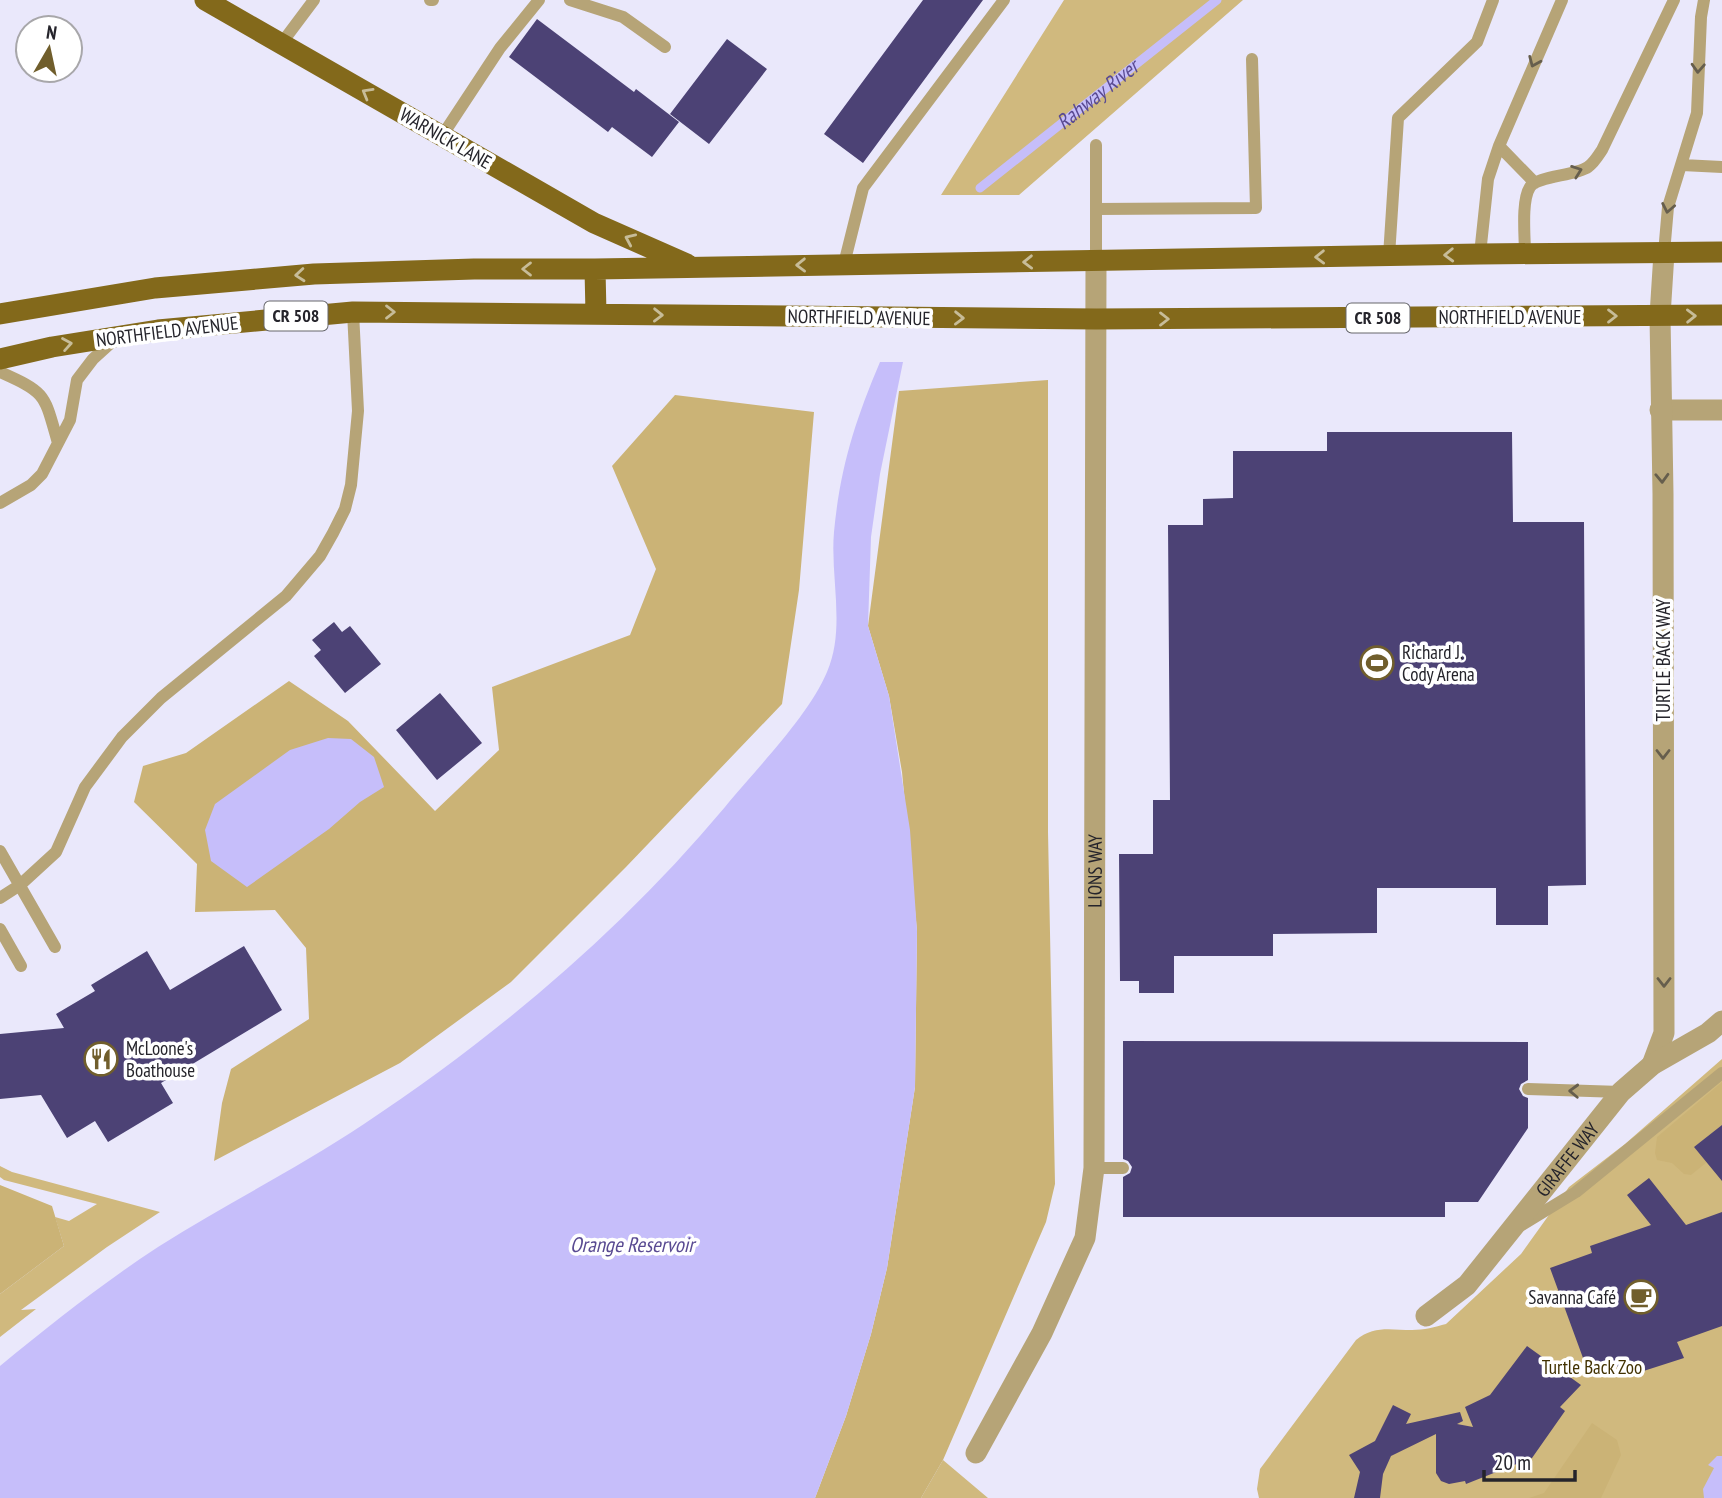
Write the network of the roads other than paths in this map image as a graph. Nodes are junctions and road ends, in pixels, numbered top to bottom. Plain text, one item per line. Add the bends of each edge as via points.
1 (205, 0) edge
2 (314, 0) edge
3 (539, 0) edge
4 (570, 0) edge
5 (1004, 0) edge
6 (1493, 0) edge
7 (1562, 0) edge
8 (1674, 0) edge
9 (1704, 0) edge
10 (281, 44) junction
11 (665, 47) dead end
12 (1252, 60) dead end
13 (442, 136) junction
14 (1096, 145) dead end
15 (1499, 146) junction
16 (1682, 165) junction
17 (1722, 167) edge
18 (1535, 183) junction
19 (1096, 209) junction
20 (1722, 252) edge
21 (1664, 253) junction
22 (1480, 254) junction
23 (1525, 254) junction
24 (1389, 256) junction
25 (1096, 261) junction
26 (844, 264) junction
27 (693, 266) junction
28 (595, 269) junction
29 (354, 312) junction
30 (0, 314) edge
31 (596, 314) junction
32 (1722, 315) edge
33 (1660, 316) junction
34 (1096, 319) junction
35 (119, 335) junction
36 (0, 359) edge
37 (0, 372) edge
38 (1660, 410) junction
39 (1722, 410) edge
40 (58, 443) junction
41 (0, 503) edge
42 (0, 851) edge
43 (20, 886) junction
44 (0, 898) edge
45 (0, 929) edge
46 (55, 947) dead end
47 (21, 966) dead end
48 (1722, 1021) edge
49 (1652, 1065) junction
50 (1722, 1073) edge
51 (1528, 1089) dead end
52 (1621, 1092) junction
53 (1094, 1168) junction
54 (1123, 1168) dead end
55 (1513, 1231) junction
56 (1426, 1316) dead end
57 (976, 1453) dead end

1 - 10 main road, WARNICK LANE
2 - 10 lane
3 - 13 lane via 500,48
4 - 11 lane via 623,17
5 - 26 lane via 863,188
6 - 24 lane via 1477,42 1398,118
7 -> 15 lane
18 -> 8 lane via 1590,166
9 -> 16 lane via 1697,113
13 -> 10 main road, WARNICK LANE
12 - 19 lane via 1256,208
27 -> 13 main road, WARNICK LANE via 594,223
14 - 19 lane
15 - 18 lane
15 - 22 lane via 1488,179
16 - 17 lane
16 -> 21 lane via 1668,207
18 - 23 lane via 1526,202
19 - 25 lane
20 - 21 main road, CR 508
21 - 23 main road, CR 508
21 - 33 street, TURTLE BACK WAY
22 - 23 main road, CR 508
22 -> 24 main road, CR 508
24 -> 25 main road, CR 508
25 -> 26 main road, CR 508
25 - 34 street, LIONS WAY
26 -> 27 main road, CR 508
27 - 28 main road, CR 508
28 -> 30 main road, CR 508 via 314,274 155,288
28 - 31 main road
29 -> 31 main road, NORTHFIELD AVENUE / CR 508
29 - 35 main road, NORTHFIELD AVENUE / CR 508
29 - 43 lane via 358,411 351,485 345,509 320,556 286,596 122,737 85,787 56,852
31 -> 34 main road, NORTHFIELD AVENUE / CR 508
33 -> 32 main road, NORTHFIELD AVENUE / CR 508
34 -> 33 main road, NORTHFIELD AVENUE / CR 508
33 - 38 street, TURTLE BACK WAY
34 - 53 street, LIONS WAY
36 -> 35 main road, NORTHFIELD AVENUE / CR 508
35 - 40 lane via 78,380 70,420
37 - 40 lane via 33,386 47,401
38 - 39 street
38 -> 49 street, TURTLE BACK WAY via 1664,1033
40 - 41 lane via 42,474
42 - 43 lane
43 - 44 lane
43 - 46 lane
45 - 47 lane
48 - 49 street, GIRAFFE WAY
49 - 52 street, GIRAFFE WAY
50 - 55 lane via 1576,1192
52 -> 51 lane
52 - 55 street, GIRAFFE WAY
53 - 54 lane
53 - 57 street, LIONS WAY via 1085,1238 1042,1333
55 - 56 street, GIRAFFE WAY via 1467,1285

